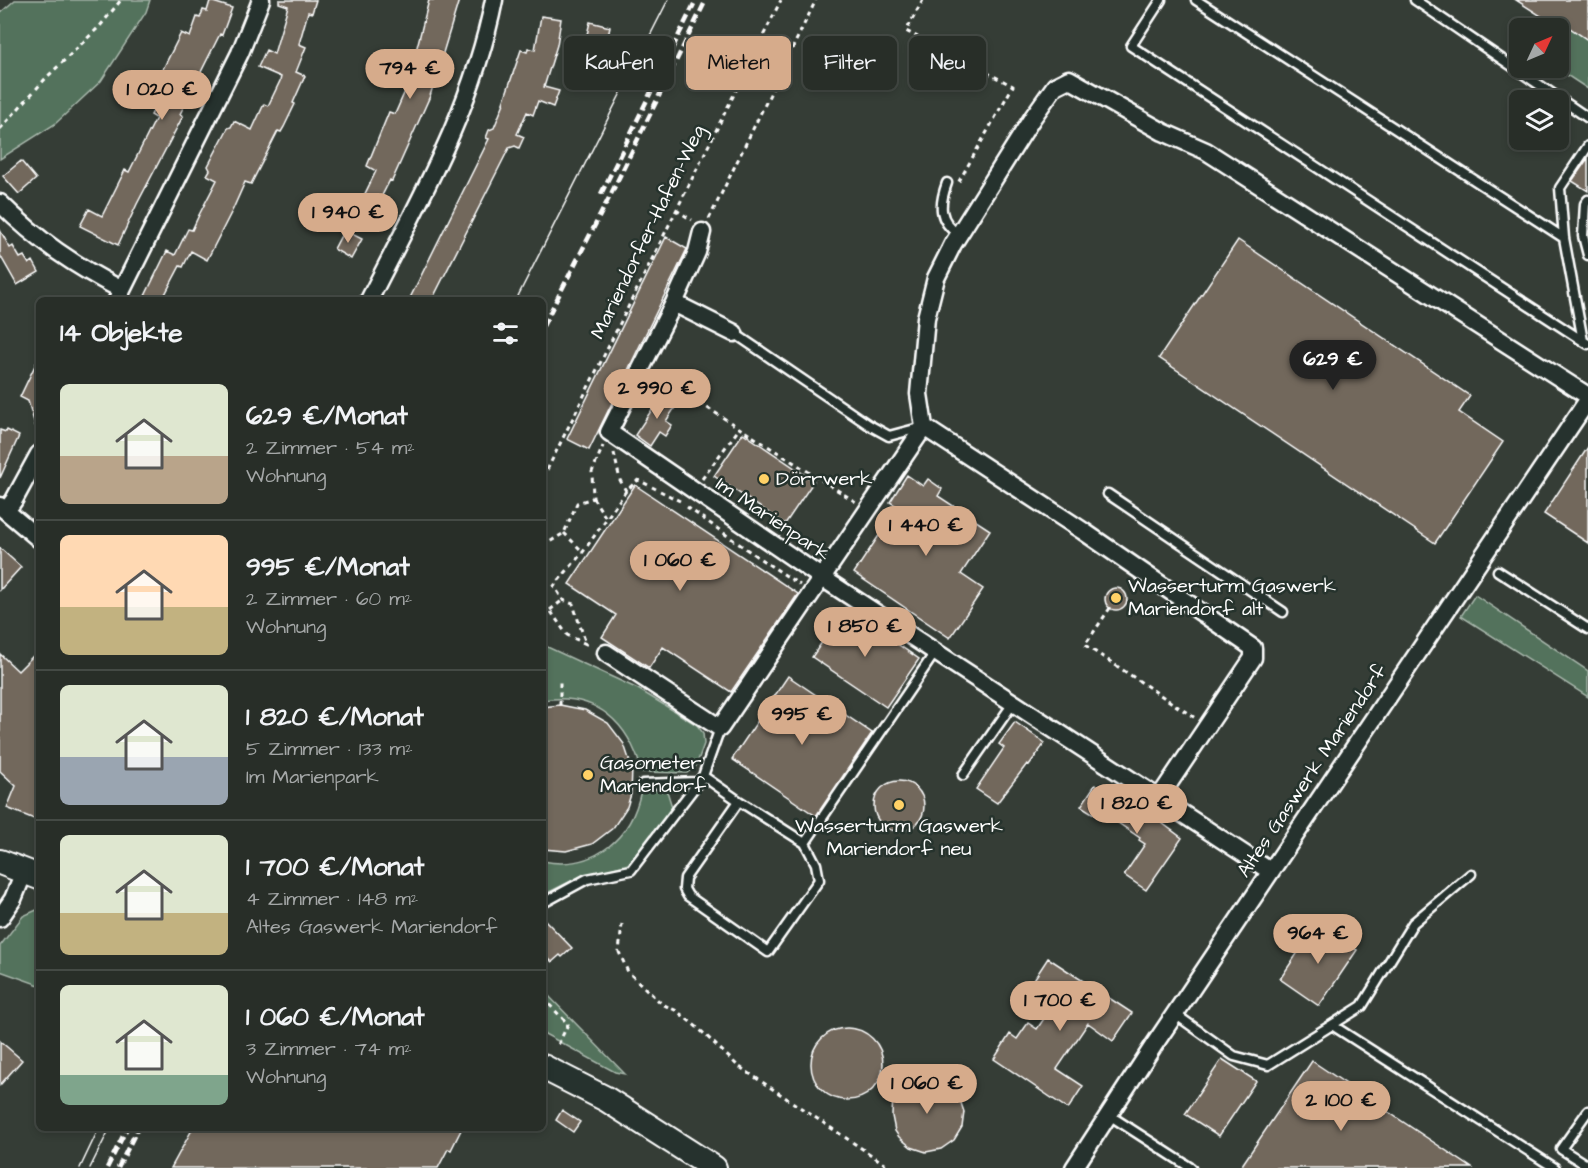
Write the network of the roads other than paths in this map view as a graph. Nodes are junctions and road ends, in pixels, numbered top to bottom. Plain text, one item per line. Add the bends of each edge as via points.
1 (261, 0) edge
2 (494, 0) edge
3 (1161, 0) edge
4 (1196, 0) edge
5 (1414, 0) edge
6 (1588, 118) edge
7 (1588, 146) edge
8 (951, 186) road end
9 (1588, 200) edge
10 (0, 203) edge
11 (702, 232) road end
12 (959, 234) junction
13 (1564, 238) junction
14 (1588, 255) edge
15 (119, 295) edge
16 (371, 297) edge
17 (674, 303) junction
18 (734, 333) joint
19 (1586, 343) edge
20 (1588, 398) edge
21 (924, 427) junction
22 (36, 460) edge
23 (1108, 494) dead end
24 (3, 508) edge
25 (36, 537) edge
26 (1498, 571) dead end
27 (816, 585) junction
28 (1282, 612) dead end
29 (1588, 629) edge
30 (936, 651) junction
31 (606, 653) dead end
32 (1014, 702) junction
33 (720, 728) junction
34 (963, 775) dead end
35 (700, 779) junction
36 (643, 784) dead end
37 (1159, 798) junction
38 (739, 801) junction
39 (805, 843) junction
40 (0, 862) edge
41 (1270, 871) junction
42 (32, 874) edge
43 (1471, 874) dead end
44 (546, 901) edge
45 (0, 918) edge
46 (1175, 1014) junction
47 (1332, 1025) junction
48 (546, 1069) edge
49 (1588, 1111) edge
50 (1109, 1115) junction
51 (1588, 1166) edge
52 (714, 1168) edge
53 (1074, 1168) edge
54 (1191, 1168) edge
55 (1555, 1168) edge

1 - 15 street via 240,53
2 - 16 street via 485,42 459,116
3 - 19 lane via 1131,46
4 - 13 lane
5 - 6 lane
7 - 13 lane via 1560,188
8 - 12 lane via 941,207 952,230
9 - 14 lane via 1583,236
10 - 15 street via 53,250
11 - 17 street
12 - 20 street via 1032,117 1055,86 1069,79 1163,132 1206,151
12 - 21 street via 936,278 926,318 919,393
13 - 19 lane
17 - 18 street
17 - 27 street, Im Marienpark via 609,432 694,490
18 - 21 lane via 889,436
20 - 41 street, Altes Gaswerk Mariendorf
21 - 27 street
21 - 37 street via 1251,646 1253,658
22 - 24 street via 14,500
23 - 28 lane
24 - 25 street
26 - 29 lane
27 - 30 street, Im Marienpark via 840,590
27 - 33 street
30 - 32 street, Im Marienpark
30 - 39 lane
31 - 33 street
32 - 34 lane
32 - 37 street, Im Marienpark
33 - 35 lane
35 - 36 lane
35 - 38 lane
35 - 44 lane via 631,870 587,879
37 - 41 street, Im Marienpark
38 - 39 lane
38 - 39 lane via 686,878 684,889 688,896 768,952 819,880
40 - 42 main road
41 - 46 street, Altes Gaswerk Mariendorf
42 - 45 street
43 - 47 lane via 1413,923 1362,1006
46 - 47 lane via 1234,1056 1268,1065
46 - 50 street, Altes Gaswerk Mariendorf
47 - 55 lane
48 - 52 main road via 606,1099
49 - 51 lane via 1561,1149
50 - 53 street, Altes Gaswerk Mariendorf
50 - 54 lane

